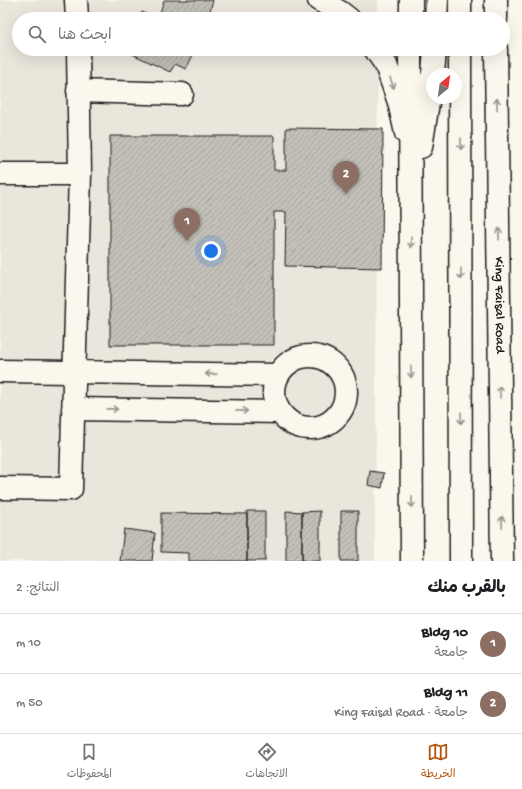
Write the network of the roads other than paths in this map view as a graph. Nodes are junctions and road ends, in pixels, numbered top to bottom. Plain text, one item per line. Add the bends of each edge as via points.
1 (76, 0) edge
2 (319, 0) edge
3 (411, 0) edge
4 (437, 0) edge
5 (460, 0) edge
6 (496, 0) edge
7 (77, 12) edge
8 (340, 12) edge
9 (410, 12) edge
10 (436, 12) edge
11 (460, 12) edge
12 (496, 12) edge
13 (78, 56) edge
14 (379, 56) edge
15 (410, 56) edge
16 (434, 56) edge
17 (460, 56) edge
18 (496, 56) edge
19 (433, 68) edge
20 (78, 91) junction
21 (182, 94) dead end
22 (428, 104) edge
23 (410, 153) junction
24 (0, 174) edge
25 (80, 174) junction
26 (410, 217) junction
27 (0, 371) edge
28 (74, 372) junction
29 (278, 375) junction
30 (73, 409) junction
31 (280, 412) junction
32 (0, 488) edge
33 (412, 561) edge
34 (461, 561) edge
35 (502, 561) edge

1 - 7 main road
2 - 8 main road
3 - 9 main road
4 - 10 main road
5 - 11 main road
6 - 12 main road
13 - 20 main road
14 -> 23 main road via 386,65 399,102
15 - 23 main road
16 - 19 main road
17 -> 34 main road
35 -> 18 main road, King Faisal Road
20 - 21 main road
20 - 25 main road
22 - 26 main road
23 - 26 main road
24 - 25 main road
25 - 28 main road
26 -> 33 main road
27 - 28 main road
29 -> 28 main road
28 - 30 main road
29 - 31 main road via 273,393
29 - 31 main road via 285,365 294,359 314,356 324,359 336,368 344,381 346,391 341,411 326,424 305,428 286,420
30 -> 31 main road
30 - 32 main road via 71,489

